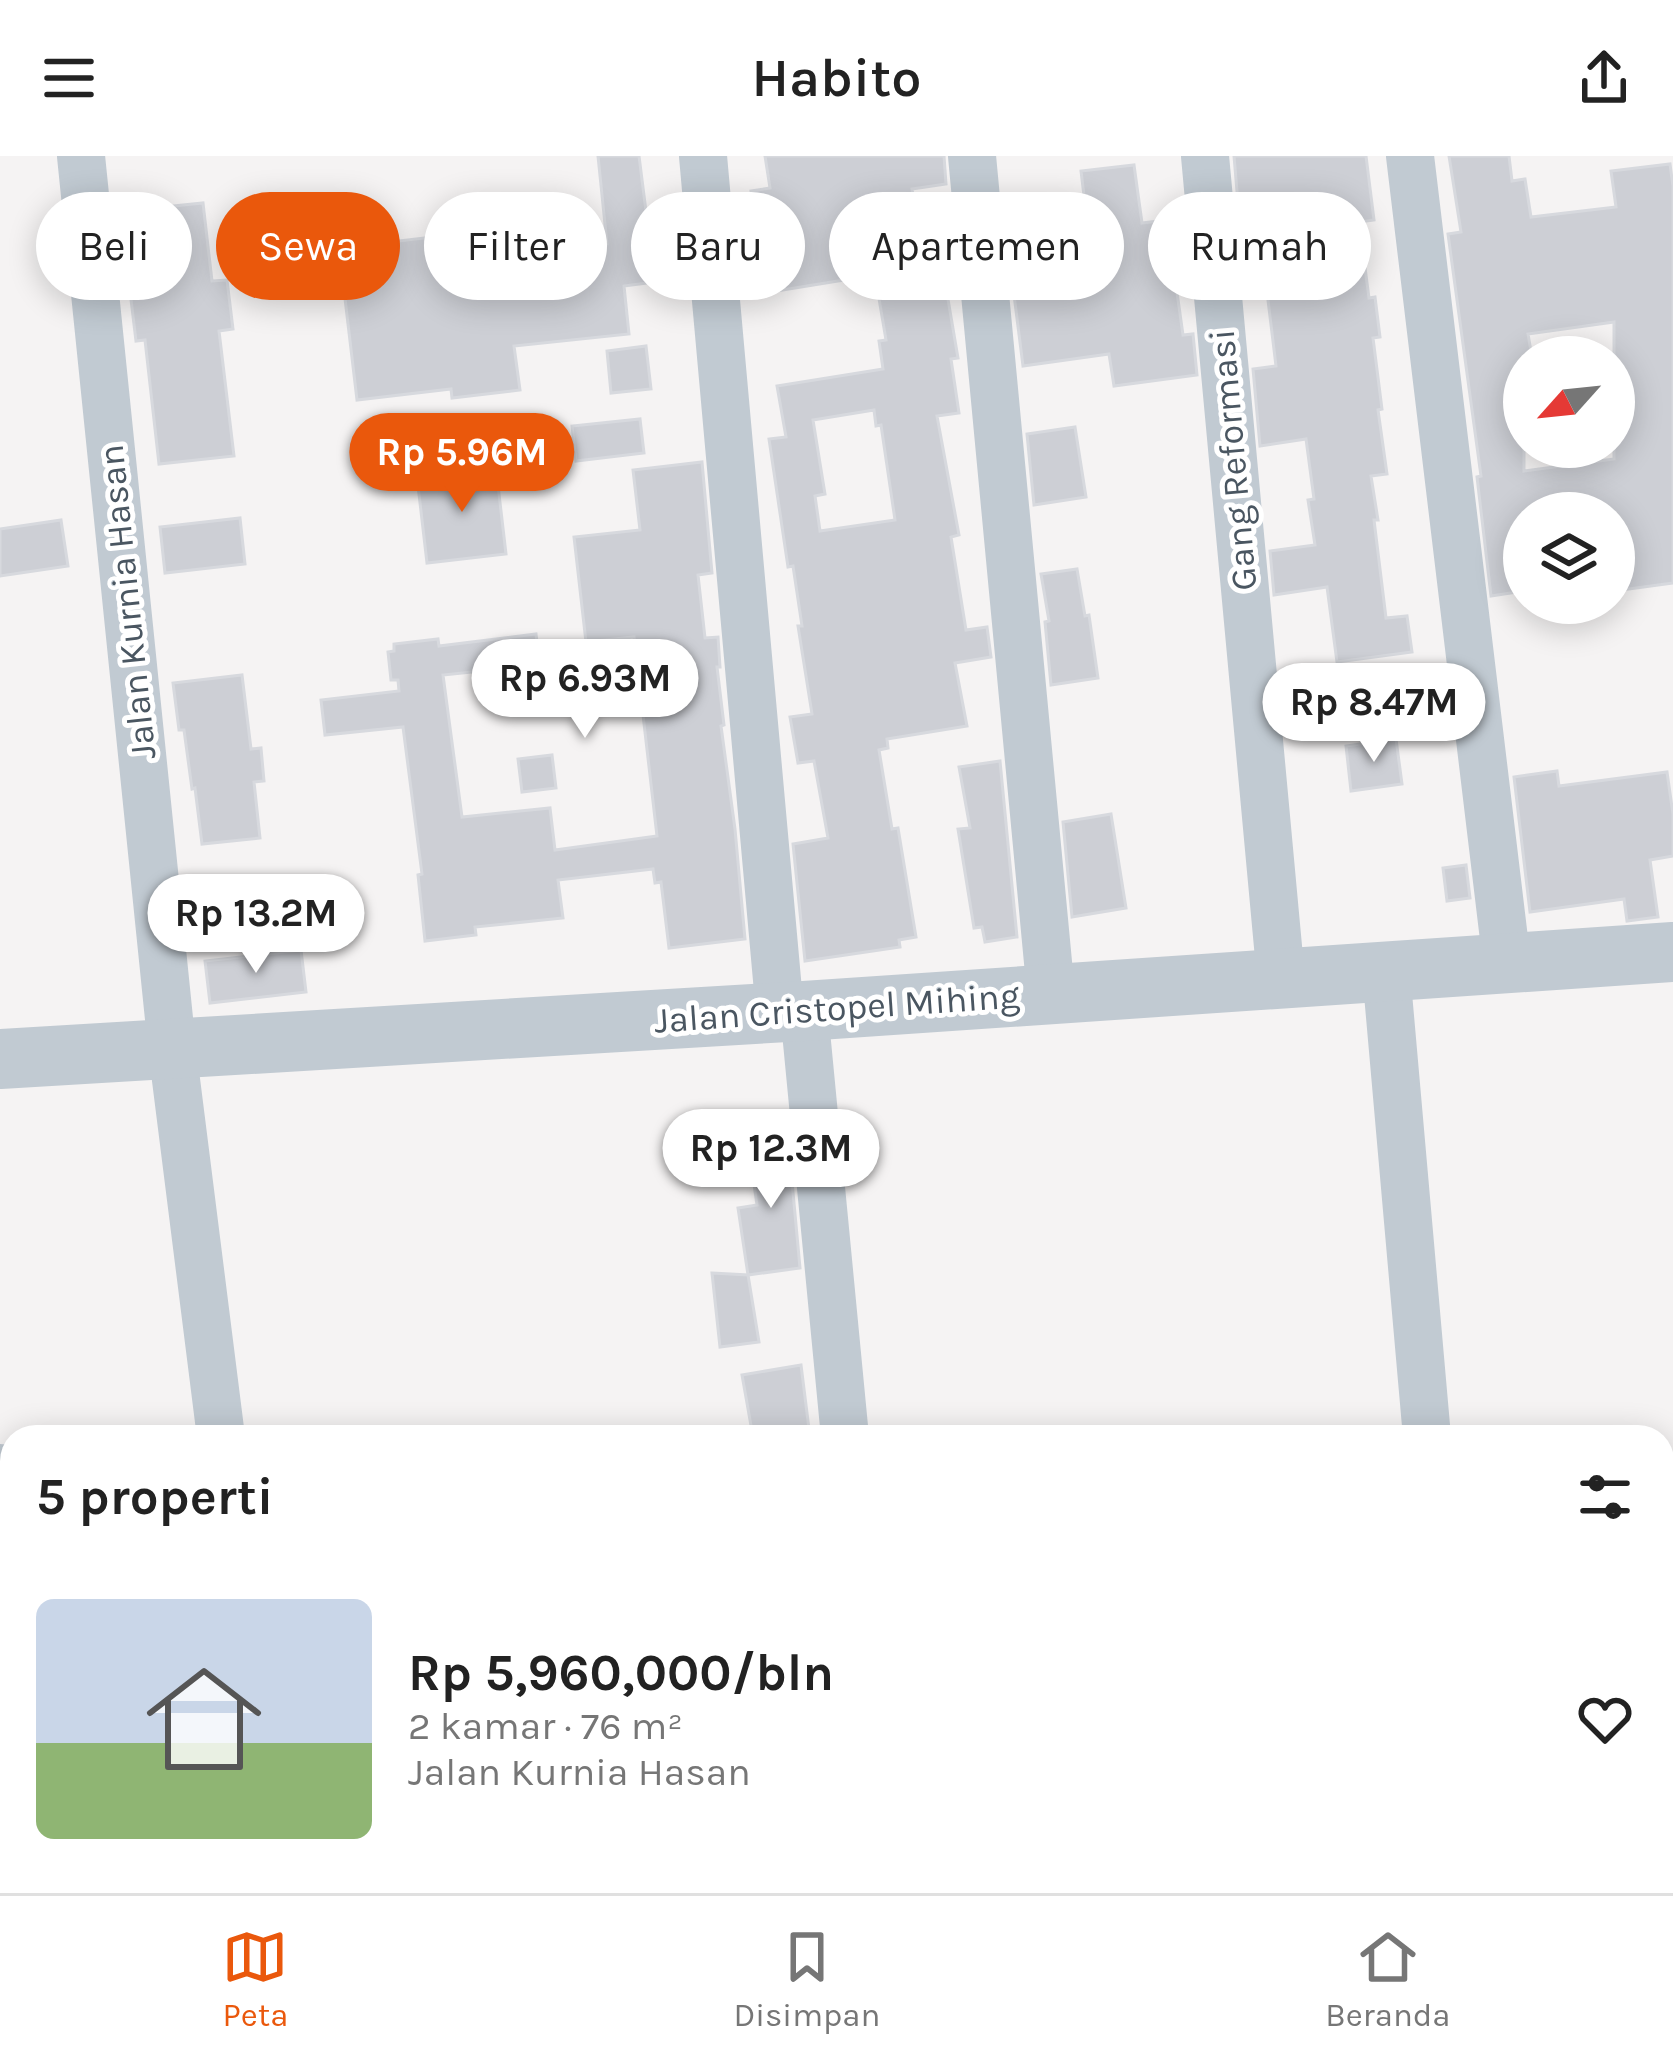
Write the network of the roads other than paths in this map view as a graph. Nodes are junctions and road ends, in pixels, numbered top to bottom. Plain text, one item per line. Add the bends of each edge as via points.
1 (81, 156) edge
2 (704, 156) edge
3 (972, 156) edge
4 (1205, 156) edge
5 (1410, 156) edge
6 (1673, 952) edge
7 (1507, 964) junction
8 (1386, 971) junction
9 (1281, 979) junction
10 (1051, 994) junction
11 (792, 1012) junction
12 (172, 1048) junction
13 (0, 1059) edge
14 (219, 1425) edge
15 (844, 1425) edge
16 (1426, 1425) edge

1 - 12 street, Jalan Kurnia Hasan
2 - 11 street
3 - 10 street
4 - 9 street, Gang Reformasi
5 - 7 street
6 - 7 street, Jalan Cristopel Mihing
7 - 8 street, Jalan Cristopel Mihing
8 - 9 street, Jalan Cristopel Mihing
8 - 16 street
9 - 10 street, Jalan Cristopel Mihing
10 - 11 street, Jalan Cristopel Mihing
11 - 12 street, Jalan Cristopel Mihing
11 - 15 street
12 - 13 street, Jalan Cristopel Mihing
12 - 14 street, Jalan Kurnia Hasan

